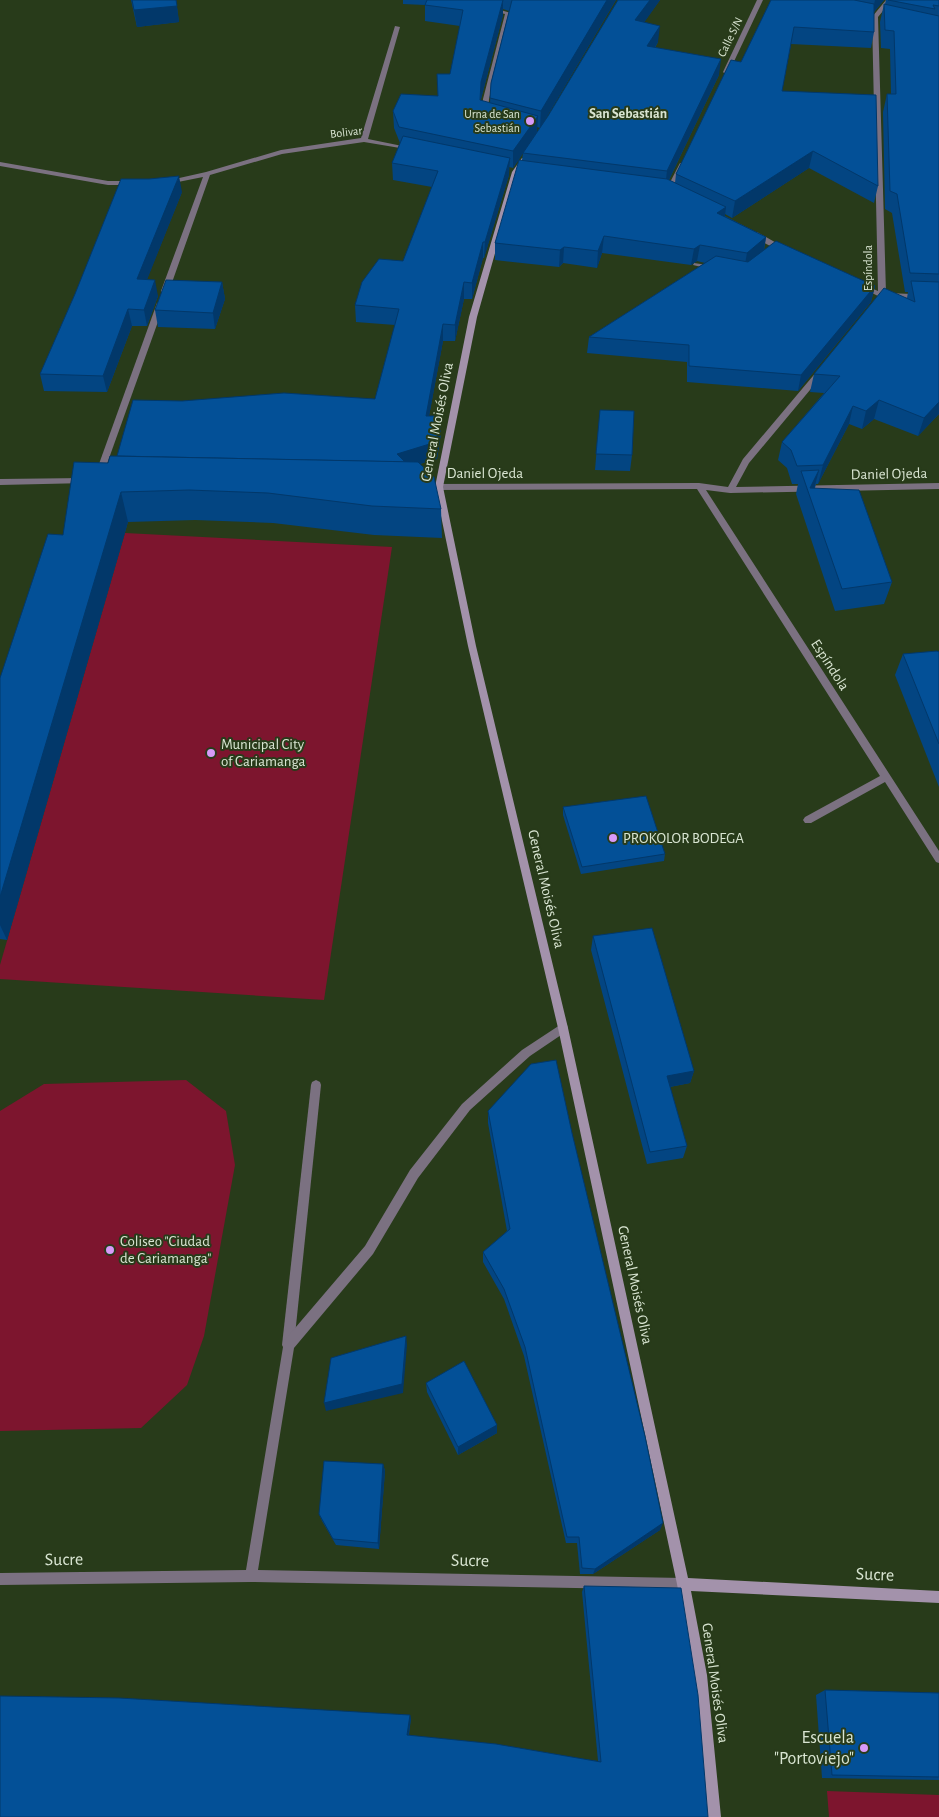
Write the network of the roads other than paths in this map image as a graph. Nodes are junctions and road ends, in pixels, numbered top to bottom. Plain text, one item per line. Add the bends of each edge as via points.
1 (760, 0) edge
2 (889, 0) edge
3 (482, 7) edge
4 (865, 15) edge
5 (874, 17) junction
6 (884, 19) edge
7 (397, 27) dead end
8 (722, 79) edge
9 (493, 119) edge
10 (364, 140) junction
11 (421, 152) edge
12 (526, 156) edge
13 (685, 157) edge
14 (0, 164) edge
15 (206, 174) junction
16 (146, 184) edge
17 (156, 184) edge
18 (659, 191) edge
19 (668, 192) junction
20 (677, 196) edge
21 (745, 230) edge
22 (779, 247) junction
23 (787, 251) edge
24 (772, 252) edge
25 (698, 264) edge
26 (726, 271) edge
27 (856, 283) edge
28 (882, 295) junction
29 (939, 297) edge
30 (873, 308) edge
31 (828, 365) edge
32 (97, 481) junction
33 (106, 481) edge
34 (0, 482) edge
35 (439, 486) junction
36 (699, 486) junction
37 (939, 486) edge
38 (425, 487) edge
39 (730, 490) junction
40 (886, 776) junction
41 (808, 820) dead end
42 (939, 859) edge
43 (563, 1028) junction
44 (316, 1085) dead end
45 (288, 1345) junction
46 (251, 1576) junction
47 (0, 1579) edge
48 (683, 1584) junction
49 (939, 1597) edge
50 (714, 1817) edge

1 - 8 street, Calle S/N
2 - 5 street
3 - 9 street via 508,13 486,99 484,117
4 - 5 street
5 - 6 street
5 - 28 street, Espíndola
7 - 10 street
10 - 11 street, Bolivar
10 - 15 street, Bolivar via 281,152
12 - 35 main road, General Moisés Oliva via 515,171 473,317
13 - 19 street
14 - 16 street via 108,183
15 - 17 street, Bolivar
15 - 32 street
18 - 19 street
19 - 20 street
21 - 22 street
22 - 23 street
22 - 24 street
25 - 26 street
27 - 28 street
28 - 29 street
28 - 30 street, Espíndola
31 - 39 street via 746,461
32 - 33 street
32 - 34 street
35 - 36 street, Daniel Ojeda
35 - 38 street, Daniel Ojeda
35 - 43 main road, General Moisés Oliva via 472,646
36 - 39 street, Daniel Ojeda
36 - 40 street, Espíndola
37 - 39 street, Daniel Ojeda
40 - 41 street
40 - 42 street, Espíndola
43 - 45 street via 526,1053 466,1107 414,1174 369,1250
43 - 48 main road, General Moisés Oliva
44 - 45 street
45 - 46 street
46 - 47 street, Sucre
46 - 48 street, Sucre
48 - 49 main road, Sucre
48 - 50 main road, General Moisés Oliva via 700,1675

